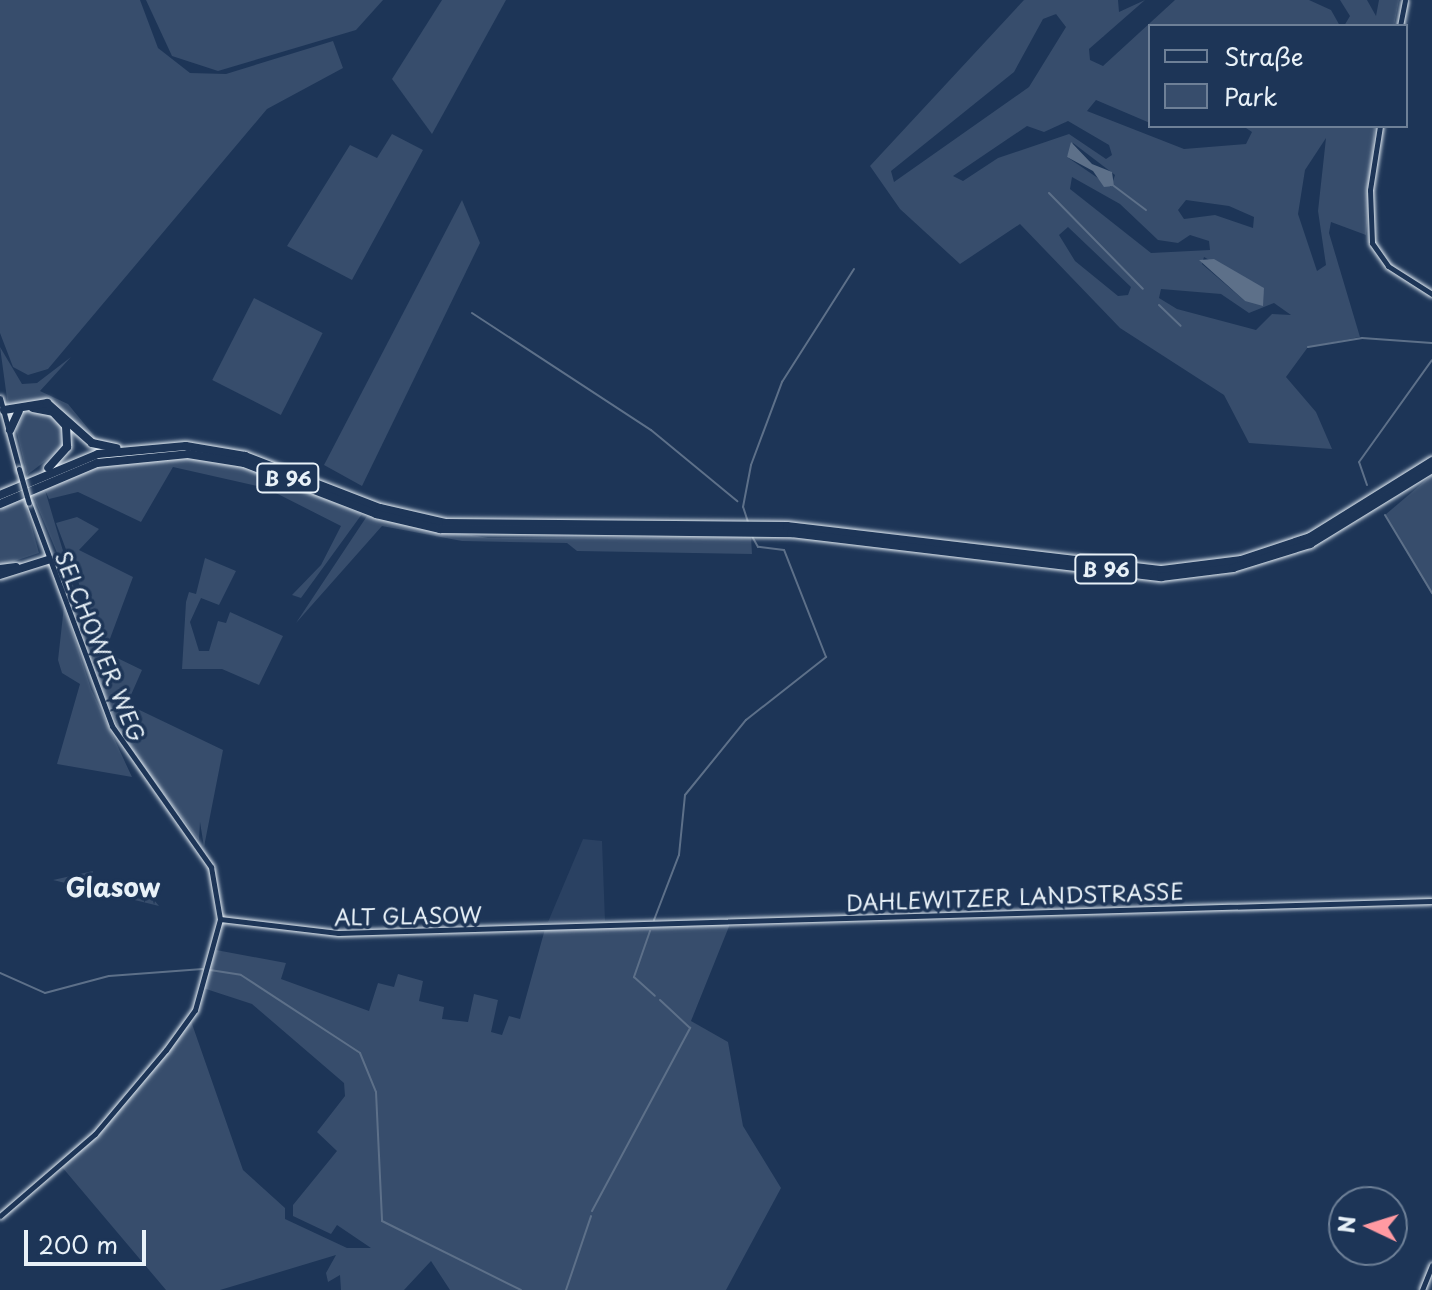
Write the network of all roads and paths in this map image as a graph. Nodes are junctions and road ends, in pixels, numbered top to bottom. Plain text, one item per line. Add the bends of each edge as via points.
1 (1405, 0) edge
2 (1400, 24) edge
3 (1380, 128) edge
4 (1432, 294) edge
5 (0, 398) edge
6 (19, 411) junction
7 (4, 413) junction
8 (10, 430) junction
9 (128, 449) junction
10 (1432, 461) edge
11 (1432, 469) edge
12 (43, 472) junction
13 (0, 495) edge
14 (0, 504) edge
15 (744, 528) junction
16 (757, 528) junction
17 (47, 557) junction
18 (0, 572) edge
19 (1432, 901) edge
20 (220, 919) junction
21 (598, 925) joint
22 (0, 1216) edge
23 (1432, 1265) edge
24 (1422, 1290) edge

1 - 2 street
3 - 4 street via 1370,234 1388,266
5 - 7 street, SELCHOWER WEG
6 - 7 highway
6 - 8 highway
6 - 12 highway via 47,409 66,426 67,447
7 - 8 street, SELCHOWER WEG
7 - 9 highway via 47,403 92,443
8 - 17 street, SELCHOWER WEG, bridge
9 - 12 highway, B 96
9 - 15 highway, B 96 via 186,446 245,456 380,508 446,523
10 - 16 highway, B 96 via 1322,532 1195,568 1101,568 896,536
11 - 16 highway, B 96 via 1322,539 1194,574 1104,575
12 - 13 highway, B 96
14 - 15 highway, B 96 via 74,469 174,453 244,463 376,514 440,529
15 - 16 highway, B 96
17 - 18 highway
17 - 20 street, SELCHOWER WEG via 78,620 112,726 211,867
19 - 21 street, DAHLEWITZER LANDSTRASSE
20 - 21 street, ALT GLASOW via 338,933
20 - 22 street via 195,1010 129,1098
23 - 24 street

